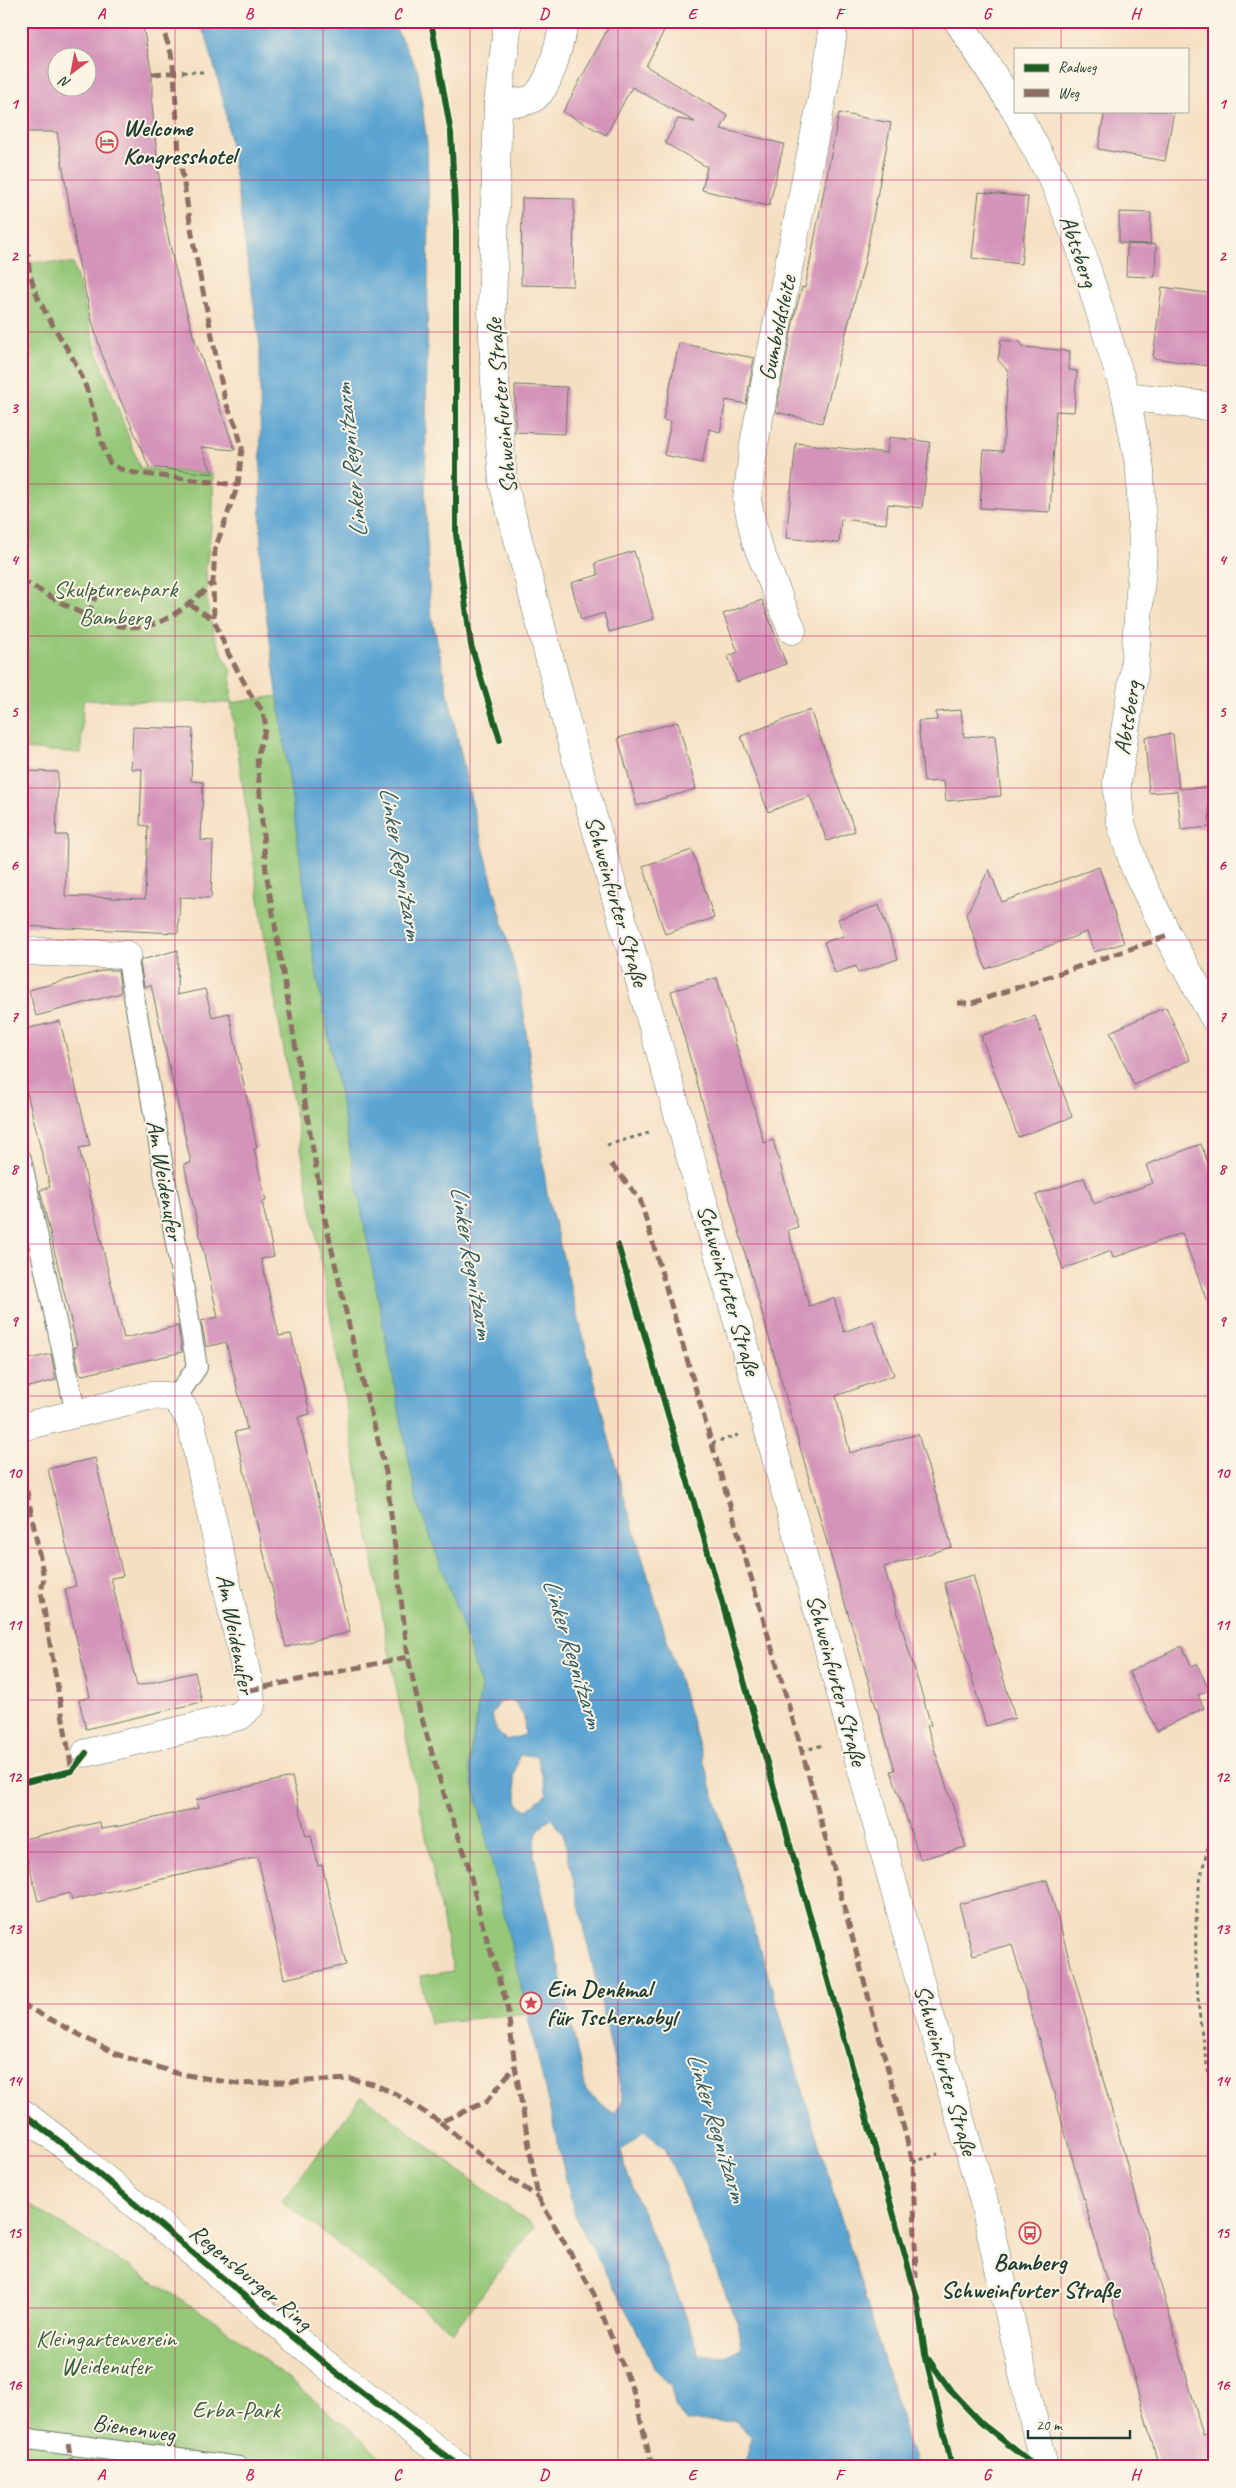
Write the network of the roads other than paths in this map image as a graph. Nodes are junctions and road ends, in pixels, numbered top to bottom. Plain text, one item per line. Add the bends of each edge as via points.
1 (508, 21) edge
2 (565, 21) edge
3 (832, 21) edge
4 (958, 21) edge
5 (498, 103) junction
6 (1014, 108) edge
7 (1016, 112) edge
8 (1126, 396) junction
9 (1215, 407) edge
10 (792, 630) dead end
11 (21, 951) edge
12 (128, 955) joint
13 (1215, 1019) edge
14 (21, 1160) edge
15 (176, 1398) junction
16 (76, 1414) junction
17 (21, 1427) edge
18 (86, 1753) dead end
19 (21, 2112) edge
20 (21, 2438) edge
21 (238, 2467) edge
22 (460, 2467) edge
23 (1044, 2467) edge

1 - 5 street, Schweinfurter Straße
2 - 5 street via 544,86 535,97 521,102
3 - 10 street, Gumboldsleite via 827,73 764,389 747,500 756,542
4 - 6 street, Abtsberg
5 - 23 street, Schweinfurter Straße via 492,310 494,382 503,482 578,764 759,1396 918,1978 983,2198
7 - 8 street, Abtsberg via 1056,186 1079,244
8 - 9 street
8 - 13 street, Abtsberg via 1140,470 1143,551 1134,673 1117,783 1120,820 1135,868 1168,936
11 - 12 street
12 - 15 lane, Am Weidenufer via 196,1367
14 - 16 lane
15 - 16 street via 149,1396
15 - 18 street, Am Weidenufer via 191,1422 251,1704 240,1716
16 - 17 street
19 - 22 street, Regensburger Ring via 330,2368
20 - 21 lane, Bienenweg

